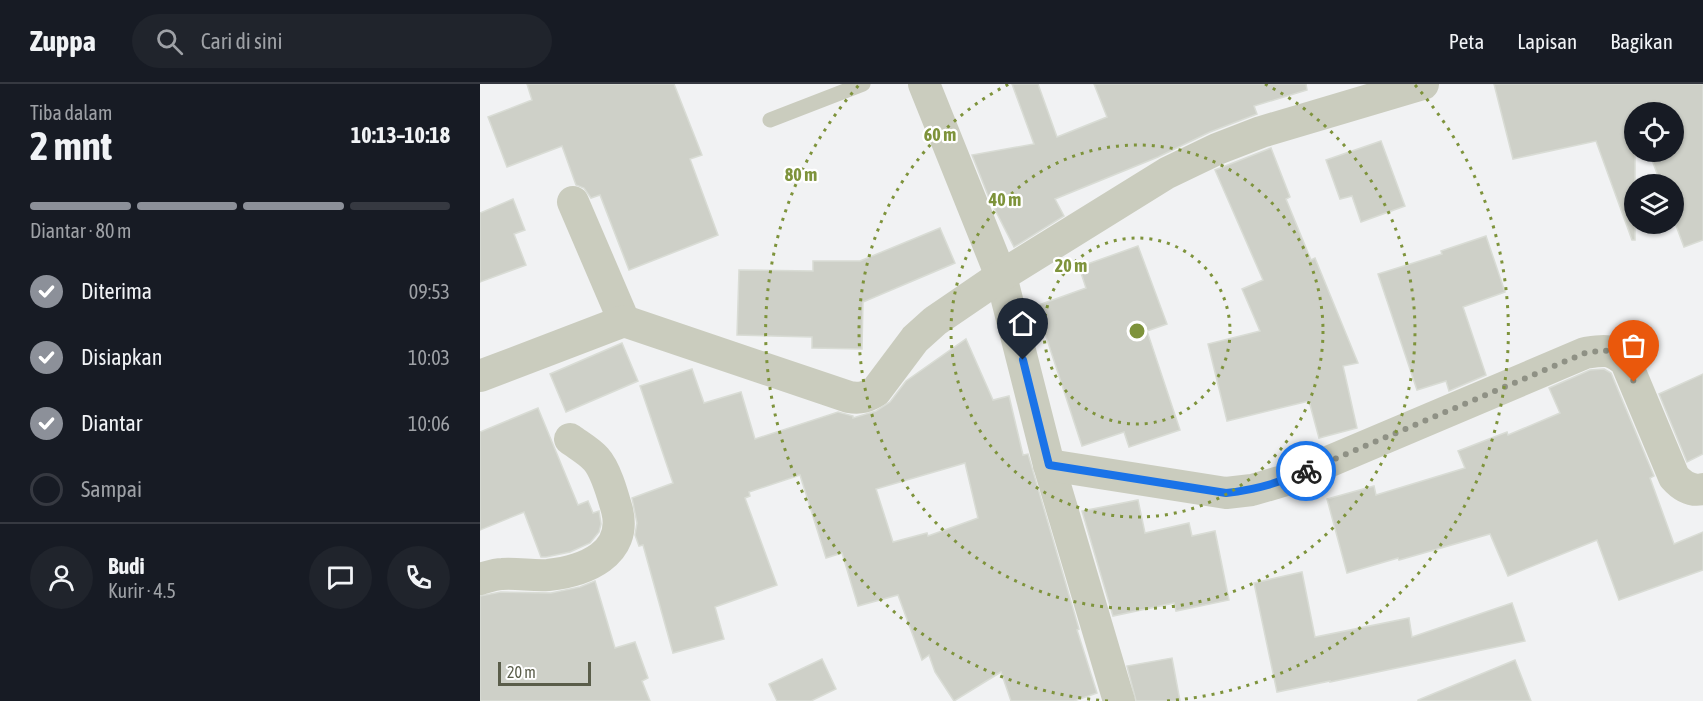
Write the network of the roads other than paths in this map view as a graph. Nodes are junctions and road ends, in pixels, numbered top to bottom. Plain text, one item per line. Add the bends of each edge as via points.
1 (862, 84) edge
2 (924, 84) edge
3 (1423, 84) edge
4 (770, 120) dead end
5 (573, 202) dead end
6 (1001, 276) junction
7 (624, 321) junction
8 (480, 376) edge
9 (570, 439) dead end
10 (1049, 465) junction
11 (1703, 489) edge
12 (480, 579) edge
13 (1119, 701) edge

1 - 4 lane
2 - 6 street
3 - 6 street via 1217,149 1167,173
5 - 7 street
6 - 7 street via 935,321 915,339 876,391 858,398
6 - 10 street
7 - 8 street
9 - 12 street via 596,459 609,484 620,525 613,546 597,561 563,573 501,574
10 - 11 street via 1226,493 1252,490 1283,481 1585,353 1605,350 1626,362 1674,477 1684,487
10 - 13 street

